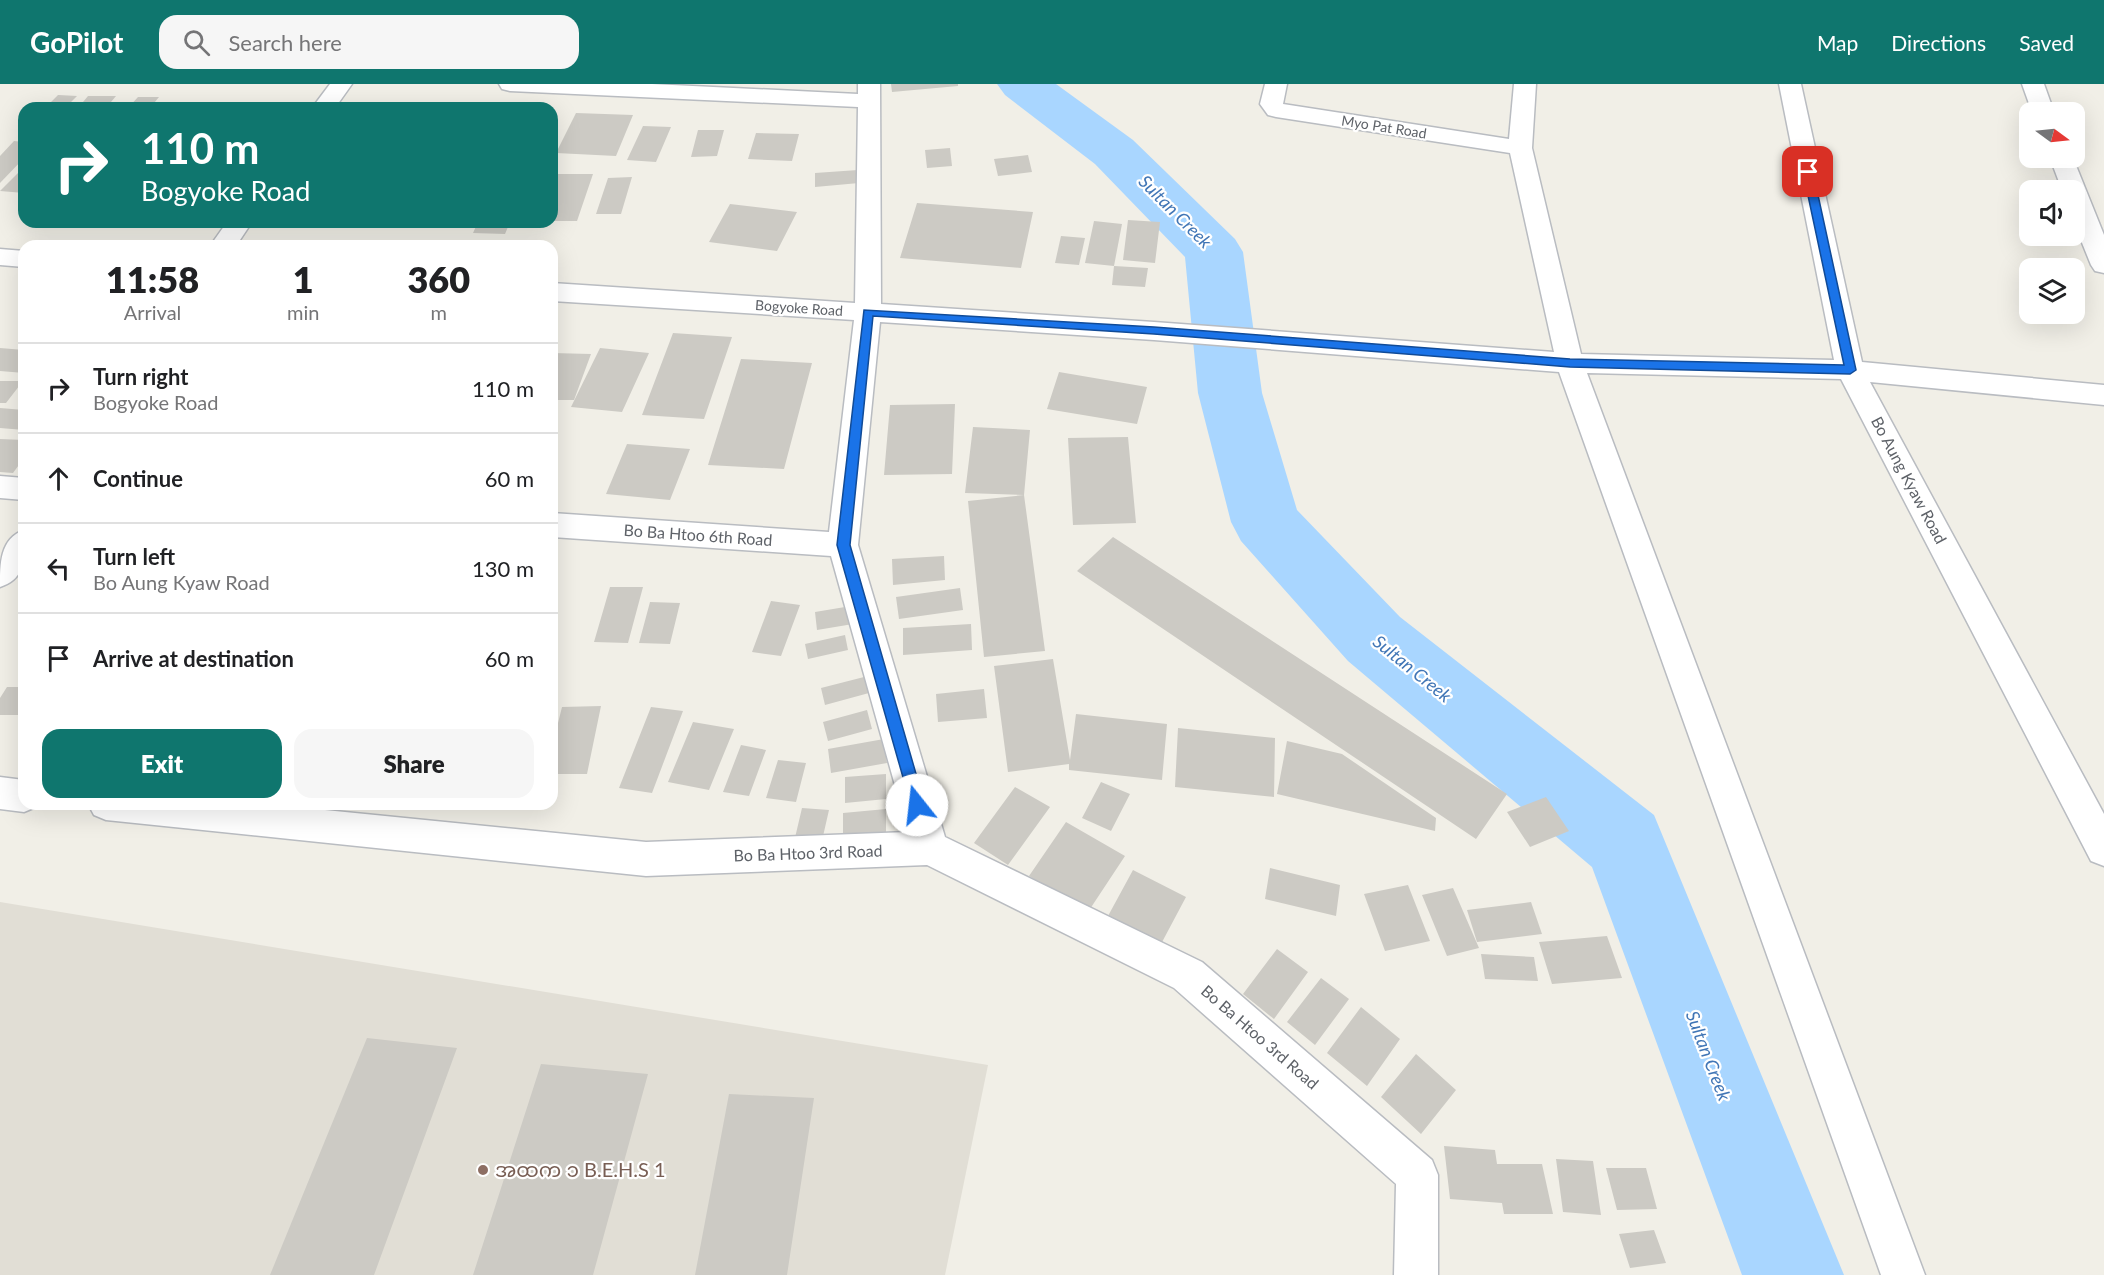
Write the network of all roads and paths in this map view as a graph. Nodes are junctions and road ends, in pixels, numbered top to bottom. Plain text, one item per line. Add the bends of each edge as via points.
1 (341, 84) edge
2 (510, 84) edge
3 (1276, 84) edge
4 (1525, 84) edge
5 (1790, 84) edge
6 (2033, 84) edge
7 (614, 86) edge
8 (869, 92) edge
9 (328, 102) edge
10 (2039, 102) edge
11 (1520, 148) junction
12 (2085, 218) edge
13 (0, 257) edge
14 (18, 258) edge
15 (2104, 265) edge
16 (558, 292) edge
17 (868, 312) junction
18 (1570, 363) junction
19 (1850, 370) junction
20 (2104, 396) edge
21 (0, 487) edge
22 (18, 488) edge
23 (558, 525) edge
24 (843, 545) junction
25 (18, 550) edge
26 (0, 574) edge
27 (0, 793) edge
28 (18, 795) edge
29 (165, 810) edge
30 (930, 848) junction
31 (2104, 849) edge
32 (1416, 1275) edge
33 (1903, 1275) edge

1 - 9 street
2 - 7 street
3 - 11 street, Myo Pat Road via 1271,105 1276,110
4 - 11 street
5 - 19 street, Bo Aung Kyaw Road
6 - 10 street
7 - 8 street
8 - 17 street
11 - 18 street
12 - 15 street
13 - 14 street
16 - 17 street, Bogyoke Road
17 - 18 street, Bogyoke Road
17 - 24 street
18 - 19 street, Bogyoke Road
18 - 33 street
19 - 20 street, Bogyoke Road
19 - 31 street, Bo Aung Kyaw Road
21 - 22 street
23 - 24 street, Bo Ba Htoo 6th Road
24 - 30 street
25 - 26 street
27 - 28 street
29 - 30 street, Bo Ba Htoo 3rd Road via 646,859
30 - 32 street, Bo Ba Htoo 3rd Road via 1188,975 1417,1175

